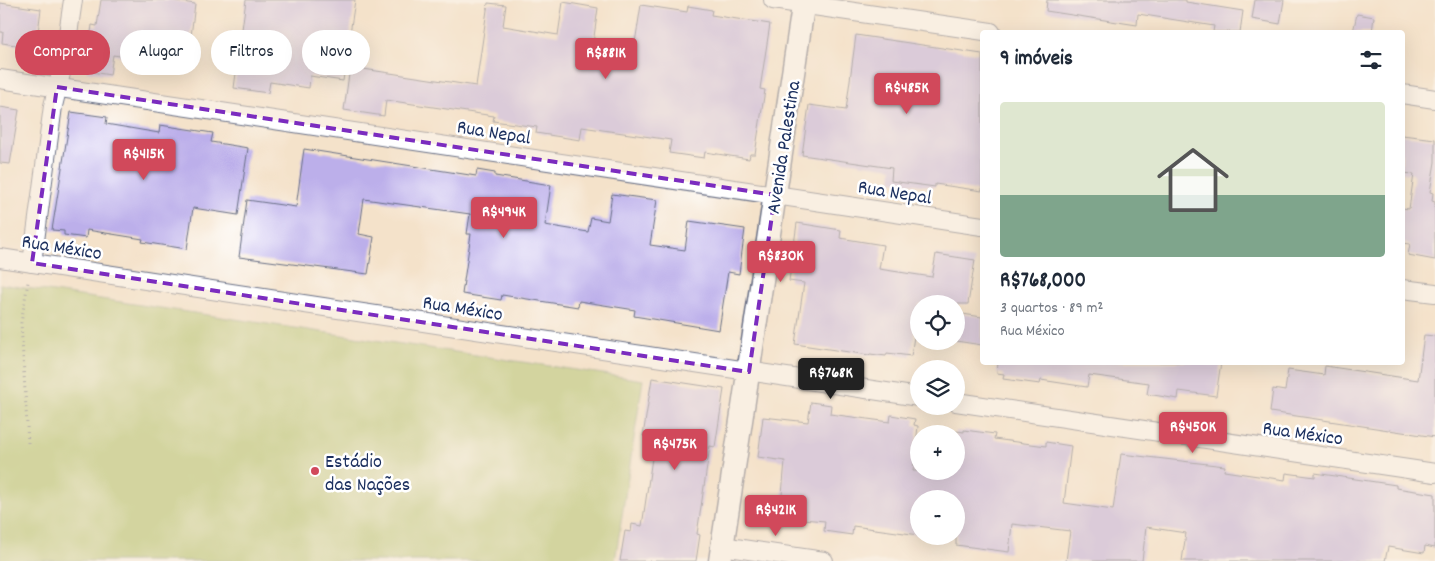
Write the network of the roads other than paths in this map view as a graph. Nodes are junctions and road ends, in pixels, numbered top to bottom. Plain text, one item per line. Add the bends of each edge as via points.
1 (73, 0) edge
2 (773, 0) edge
3 (804, 2) edge
4 (980, 30) edge
5 (0, 79) edge
6 (57, 87) junction
7 (1405, 94) edge
8 (1435, 99) edge
9 (775, 195) junction
10 (980, 226) edge
11 (0, 258) edge
12 (32, 263) junction
13 (1405, 288) edge
14 (1435, 293) edge
15 (749, 372) junction
16 (910, 396) edge
17 (965, 403) edge
18 (1435, 473) edge
19 (721, 553) edge
20 (824, 561) edge

1 - 6 street
2 - 3 street
3 - 4 street
3 - 9 street, Avenida Palestina
5 - 6 street, Rua Nepal
6 - 9 street, Rua Nepal
6 - 12 street
7 - 8 street
9 - 10 street, Rua Nepal
9 - 15 street, Avenida Palestina
11 - 12 street, Rua México
12 - 15 street, Rua México
13 - 14 street
15 - 16 street, Rua México
15 - 19 street, Avenida Palestina
17 - 18 street, Rua México
19 - 20 street

